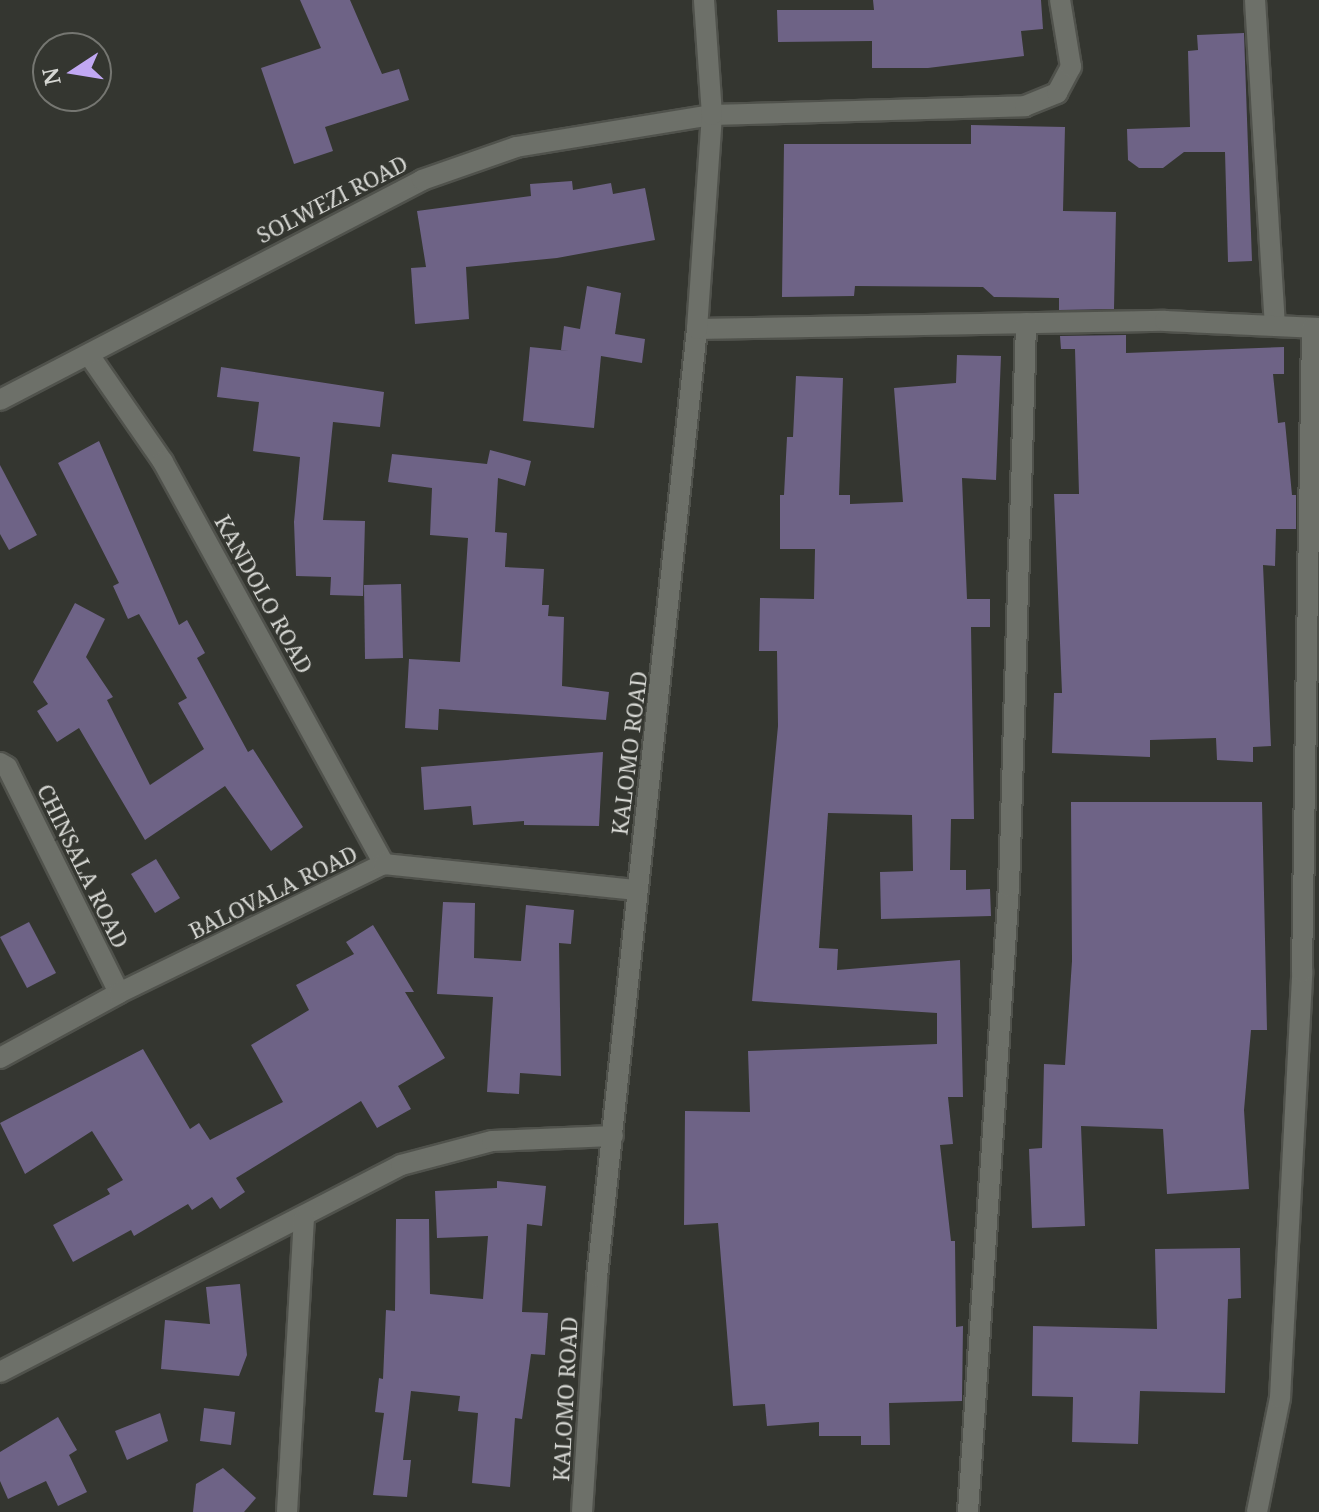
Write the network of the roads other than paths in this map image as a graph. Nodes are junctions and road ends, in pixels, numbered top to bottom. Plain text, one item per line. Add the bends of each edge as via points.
1 (704, 0) edge
2 (1060, 0) edge
3 (1255, 0) edge
4 (712, 115) junction
5 (1026, 323) junction
6 (1275, 324) junction
7 (1316, 328) edge
8 (697, 329) junction
9 (89, 355) junction
10 (0, 400) edge
11 (0, 763) edge
12 (384, 864) junction
13 (637, 890) junction
14 (119, 993) junction
15 (0, 1058) edge
16 (613, 1136) junction
17 (304, 1218) junction
18 (0, 1372) edge
19 (287, 1512) edge
20 (582, 1512) edge
21 (968, 1512) edge
22 (1257, 1512) edge

1 - 4 street, KALOMO ROAD
2 - 4 street, SOLWEZI ROAD via 1071,67 1057,93 1025,106
3 - 6 street
4 - 8 street, KALOMO ROAD
4 - 9 street, SOLWEZI ROAD via 516,147 422,180
5 - 6 street
5 - 8 street
5 - 21 street via 1009,887
6 - 7 street
7 - 22 street via 1301,1003 1280,1398
8 - 13 street, KALOMO ROAD
9 - 10 street, SOLWEZI ROAD
9 - 12 street, KANDOLO ROAD via 171,476
11 - 14 street, CHINSALA ROAD via 7,767
12 - 13 street, BALOVALA ROAD
12 - 14 street, BALOVALA ROAD
13 - 16 street, KALOMO ROAD
14 - 15 street, BALOVALA ROAD
16 - 17 street via 492,1141 450,1150 401,1165
16 - 20 street, KALOMO ROAD via 597,1277
17 - 18 street
17 - 19 street

